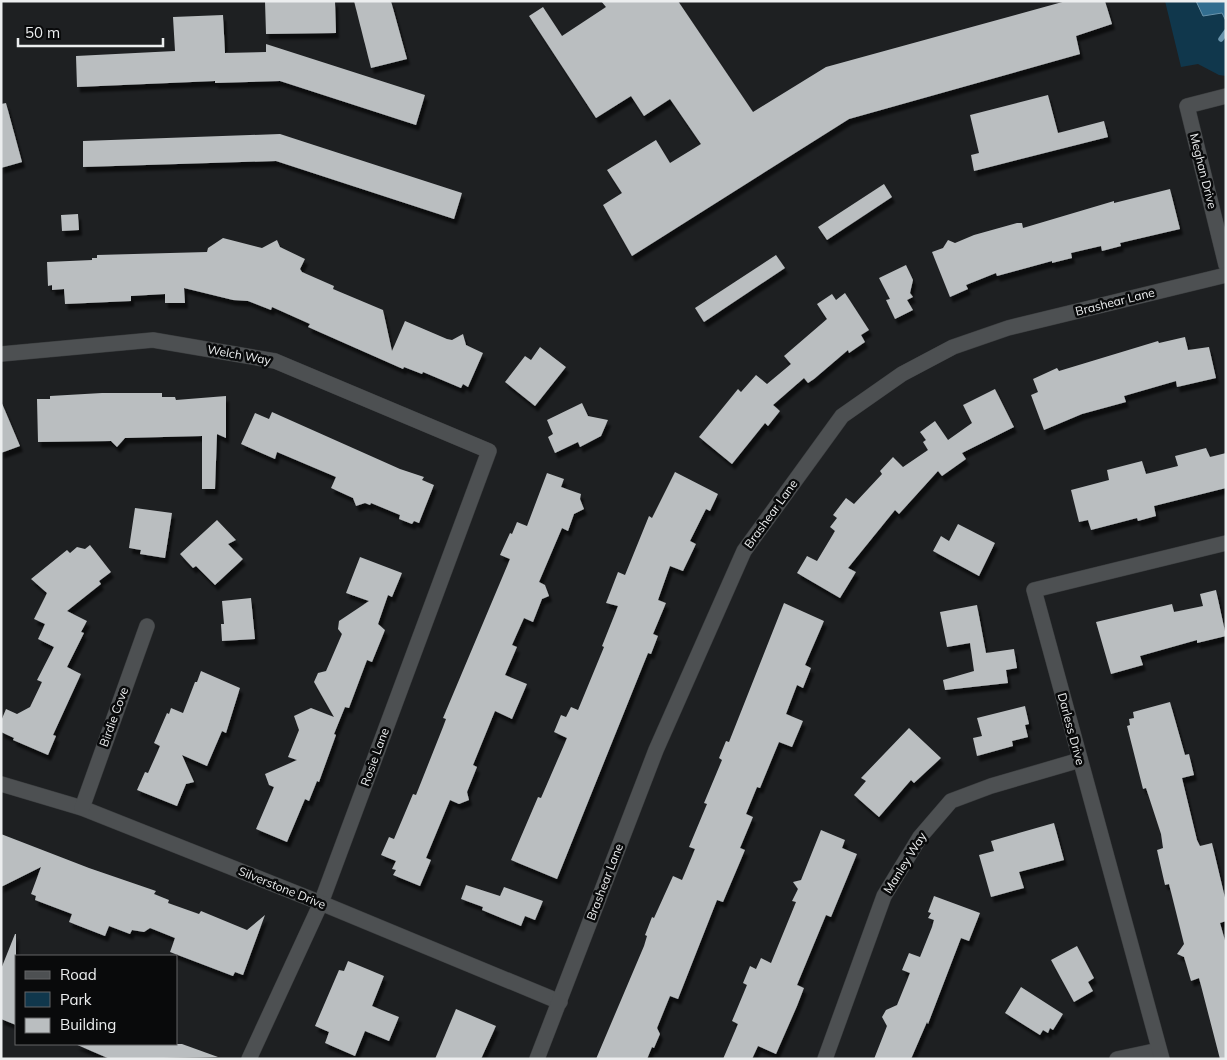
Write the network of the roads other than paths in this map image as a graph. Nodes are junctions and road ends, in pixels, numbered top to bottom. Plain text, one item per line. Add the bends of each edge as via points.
1 (1226, 96) edge
2 (1226, 265) edge
3 (1226, 275) edge
4 (1, 354) edge
5 (490, 451) joint
6 (1226, 543) edge
7 (147, 626) dead end
8 (1080, 760) junction
9 (1, 784) edge
10 (82, 808) junction
11 (321, 903) junction
12 (560, 1002) junction
13 (1160, 1054) edge
14 (250, 1059) edge
15 (537, 1059) edge
16 (825, 1059) edge
17 (1118, 1059) edge

1 - 2 street, Meghan Drive via 1187,106
3 - 12 street, Brashear Lane via 1008,328 953,347 902,374 842,416 744,551 656,750
4 - 5 street, Welch Way via 154,340 275,361
5 - 11 street, Rosie Lane
6 - 8 street, Darless Drive via 1034,590
7 - 10 street, Birdie Cove
8 - 13 street, Darless Drive
8 - 16 street, Manley Way via 951,800 920,837 884,896
9 - 10 street, Silverstone Drive
10 - 11 street, Silverstone Drive
11 - 12 street, Silverstone Drive
11 - 14 street, Rosie Lane
12 - 15 street, Brashear Lane
13 - 17 street

